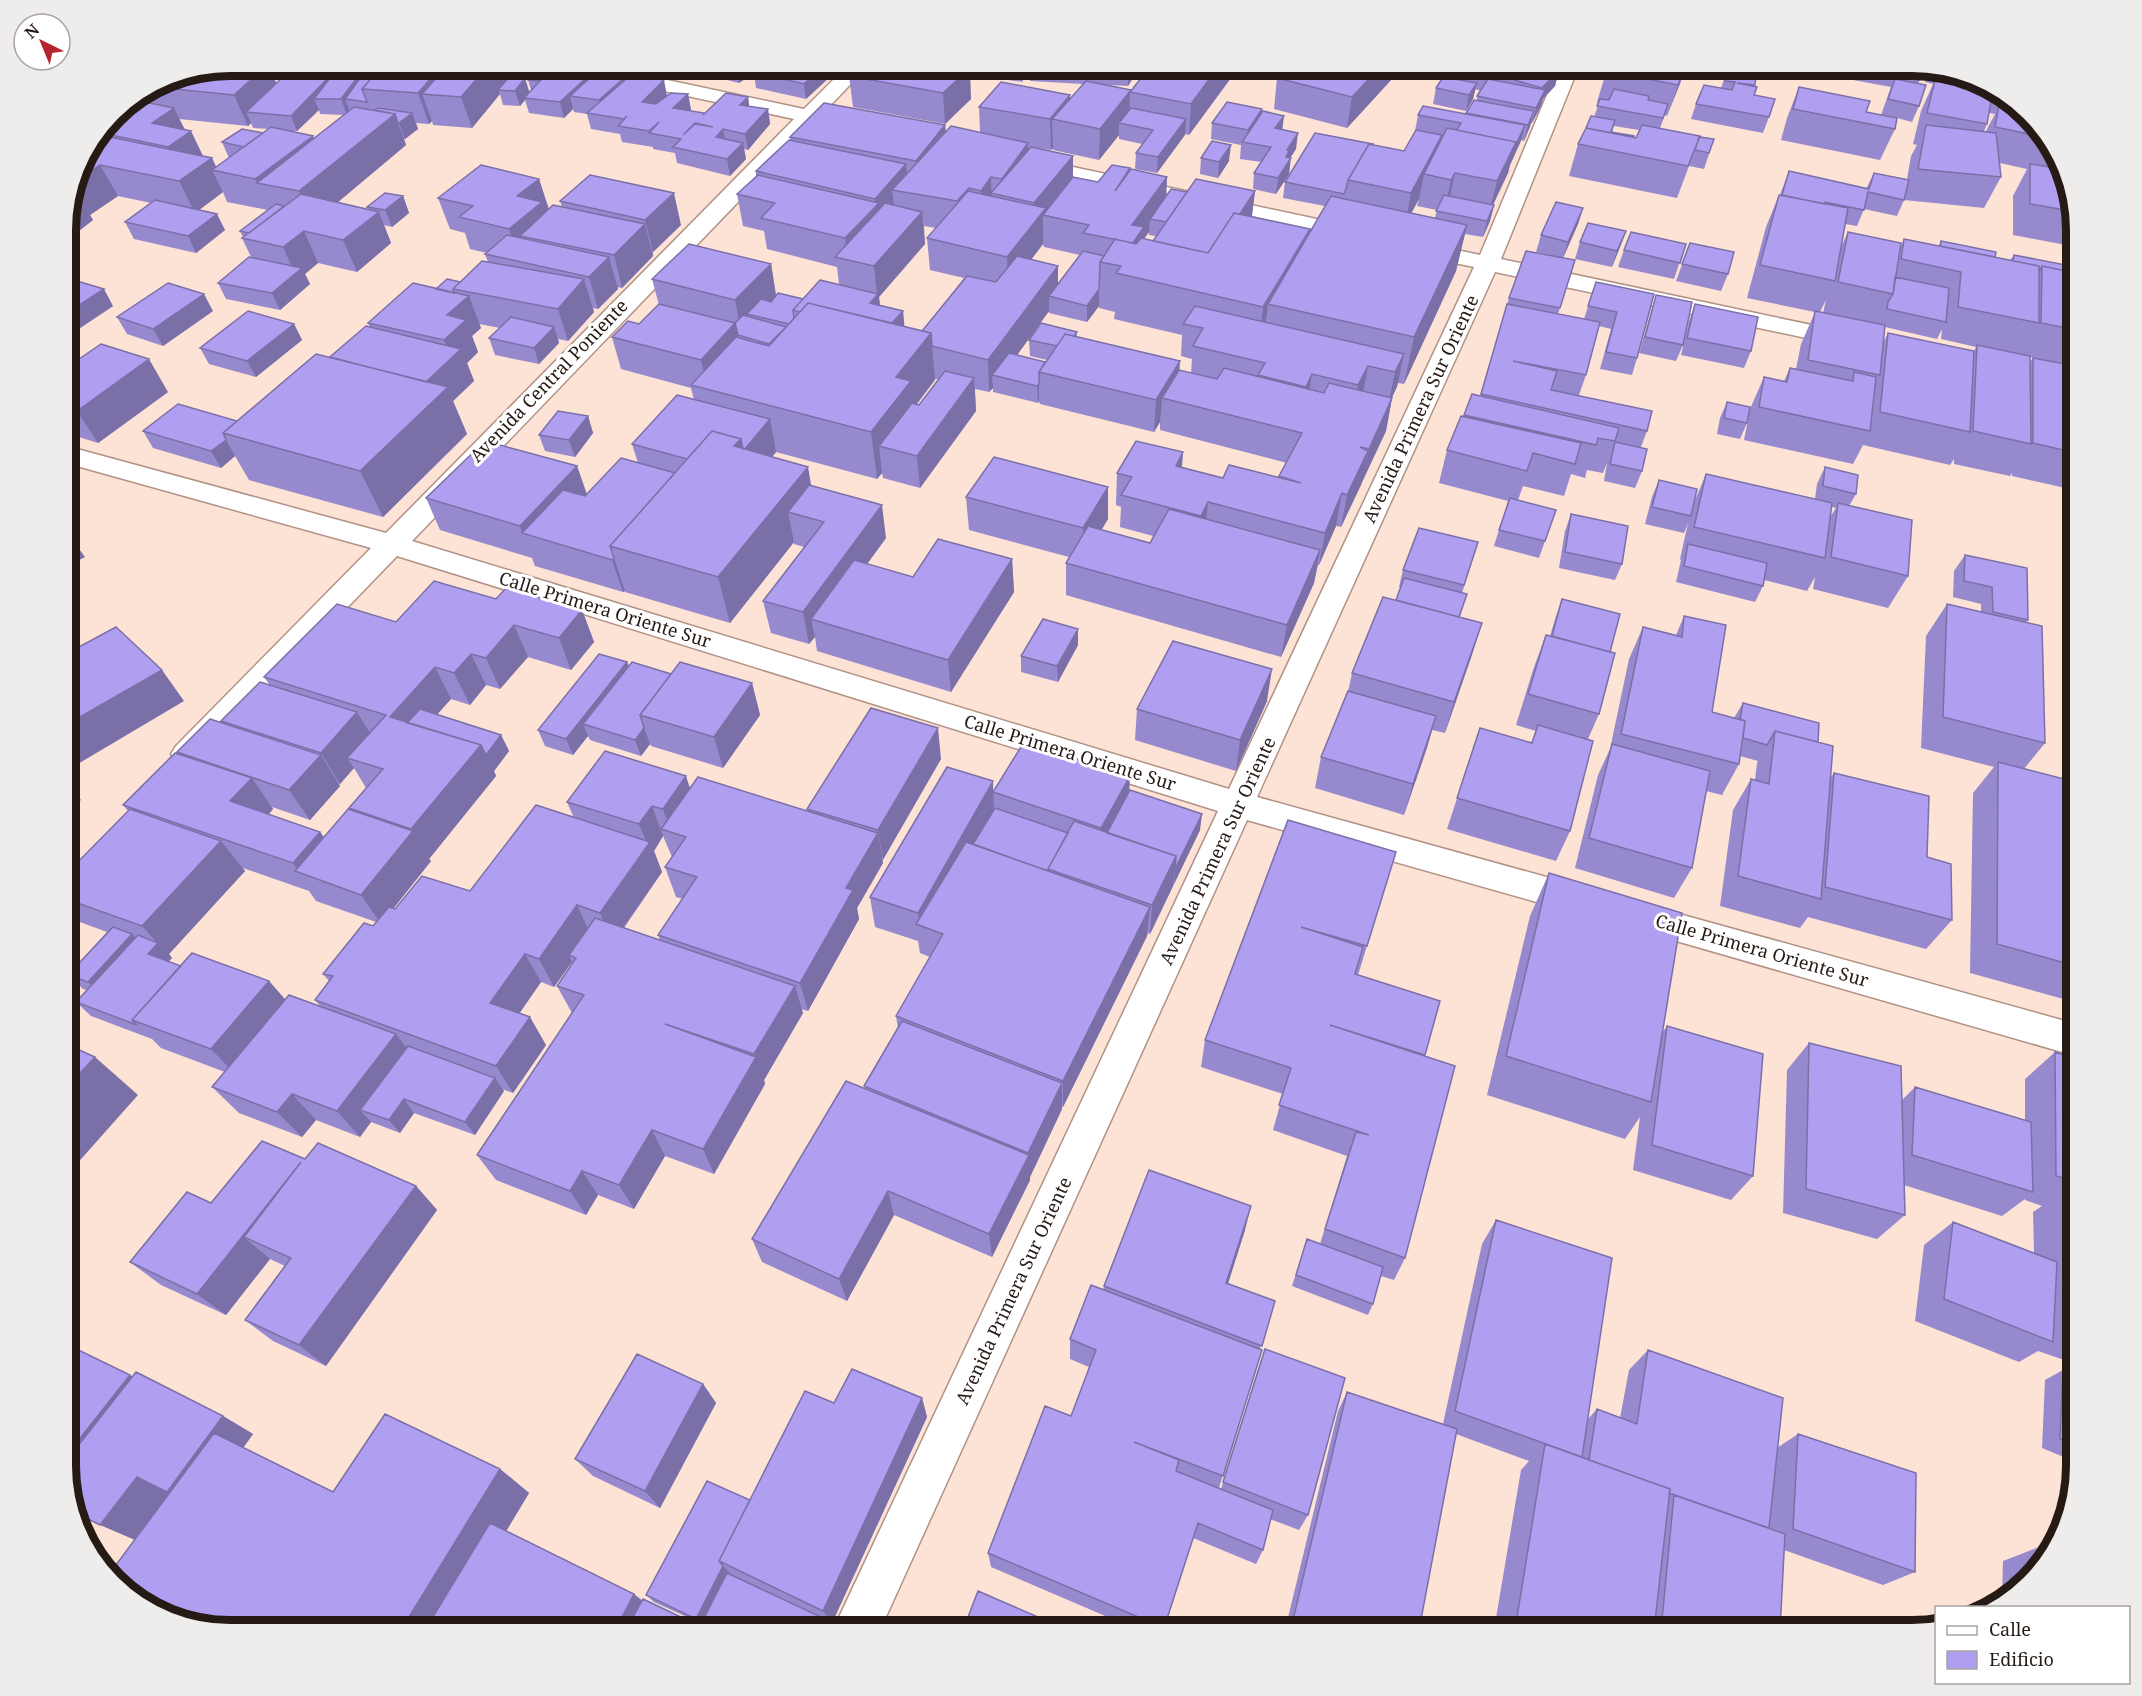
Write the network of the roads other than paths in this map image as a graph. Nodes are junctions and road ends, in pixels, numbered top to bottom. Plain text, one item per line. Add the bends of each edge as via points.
1 (1565, 76) edge
2 (625, 77) edge
3 (847, 77) edge
4 (806, 116) junction
5 (876, 130) edge
6 (1014, 161) edge
7 (1488, 263) junction
8 (1869, 345) edge
9 (77, 457) edge
10 (391, 544) junction
11 (166, 775) edge
12 (1240, 805) junction
13 (2065, 1037) edge
14 (861, 1620) edge

1 - 7 street, Avenida Primera Sur Oriente
2 - 4 street
3 - 4 street, Avenida Central Poniente
4 - 5 street
4 - 10 street, Avenida Central Poniente
6 - 7 street
7 - 8 street
7 - 12 street, Avenida Primera Sur Oriente
9 - 10 street, Calle Primera Oriente Sur
10 - 11 street, Avenida Central Poniente
10 - 12 street, Calle Primera Oriente Sur
12 - 13 street, Calle Primera Oriente Sur
12 - 14 street, Avenida Primera Sur Oriente

